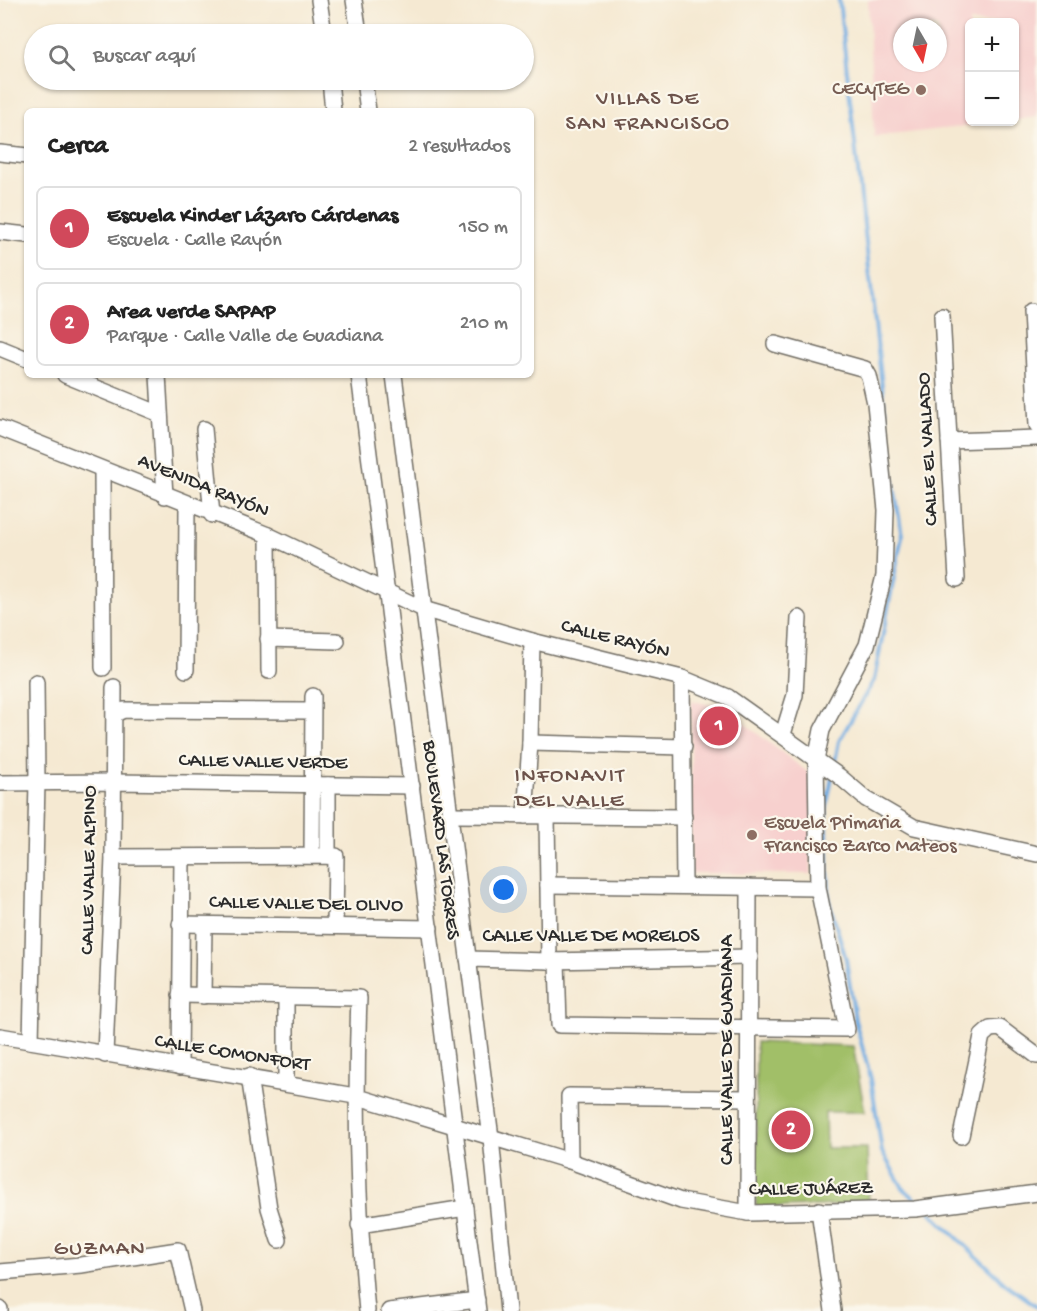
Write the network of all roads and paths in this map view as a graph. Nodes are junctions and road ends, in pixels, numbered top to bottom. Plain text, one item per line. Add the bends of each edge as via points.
1 (319, 0) edge
2 (354, 0) edge
3 (323, 24) edge
4 (358, 24) edge
5 (331, 90) edge
6 (365, 90) edge
7 (333, 108) edge
8 (368, 108) edge
9 (0, 153) edge
10 (24, 156) edge
11 (0, 232) edge
12 (24, 235) edge
13 (1030, 311) dead end
14 (942, 316) dead end
15 (775, 344) dead end
16 (0, 348) edge
17 (24, 358) edge
18 (72, 378) edge
19 (158, 378) edge
20 (359, 378) edge
21 (394, 378) edge
22 (160, 414) junction
23 (1037, 425) edge
24 (0, 428) edge
25 (204, 429) dead end
26 (1037, 438) edge
27 (949, 441) junction
28 (102, 470) junction
29 (165, 496) junction
30 (187, 505) junction
31 (212, 514) junction
32 (268, 535) junction
33 (957, 579) dead end
34 (387, 593) junction
35 (423, 609) junction
36 (799, 618) dead end
37 (268, 639) junction
38 (337, 641) dead end
39 (532, 641) junction
40 (103, 668) dead end
41 (186, 670) dead end
42 (269, 671) dead end
43 (682, 678) junction
44 (36, 681) dead end
45 (114, 687) dead end
46 (313, 696) dead end
47 (312, 711) junction
48 (115, 714) junction
49 (783, 734) junction
50 (530, 743) junction
51 (684, 747) junction
52 (821, 764) junction
53 (37, 782) junction
54 (113, 782) junction
55 (0, 783) edge
56 (321, 785) junction
57 (412, 786) junction
58 (452, 815) junction
59 (525, 816) junction
60 (546, 816) junction
61 (684, 817) junction
62 (1037, 854) edge
63 (312, 856) junction
64 (332, 856) junction
65 (113, 857) junction
66 (182, 857) junction
67 (548, 885) junction
68 (684, 886) junction
69 (749, 887) junction
70 (818, 888) junction
71 (180, 924) junction
72 (204, 925) junction
73 (335, 926) junction
74 (430, 928) junction
75 (750, 957) junction
76 (468, 959) junction
77 (553, 961) junction
78 (180, 995) junction
79 (202, 996) junction
80 (286, 997) junction
81 (748, 1026) junction
82 (0, 1036) edge
83 (31, 1041) junction
84 (105, 1055) junction
85 (1037, 1056) edge
86 (180, 1067) junction
87 (249, 1076) junction
88 (286, 1083) junction
89 (355, 1096) junction
90 (747, 1098) junction
91 (454, 1128) junction
92 (961, 1136) dead end
93 (491, 1138) junction
94 (570, 1161) junction
95 (1037, 1193) edge
96 (465, 1208) junction
97 (819, 1210) junction
98 (748, 1213) junction
99 (359, 1225) junction
100 (279, 1240) dead end
101 (0, 1272) edge
102 (477, 1306) edge
103 (192, 1311) edge
104 (367, 1311) edge
105 (389, 1311) edge
106 (508, 1311) edge
107 (833, 1311) edge

1 - 3 street
2 - 4 street
5 - 7 street
6 - 8 street
9 - 10 street
11 - 12 street
13 - 23 street
14 - 27 street, CALLE EL VALLADO
15 - 52 street via 864,369 875,403 886,510 884,576 867,645 822,730
16 - 17 street
18 - 22 street
19 - 22 street
20 - 34 street, BOULEVARD LAS TORRES
21 - 35 street, BOULEVARD LAS TORRES
22 - 29 street
24 - 28 street, AVENIDA RAYÓN
25 - 31 street
26 - 27 street
27 - 33 street, CALLE EL VALLADO
28 - 29 street, AVENIDA RAYÓN
28 - 40 street
29 - 30 street, AVENIDA RAYÓN
30 - 31 street, AVENIDA RAYÓN
30 - 41 street
31 - 32 street, AVENIDA RAYÓN
32 - 34 street, AVENIDA RAYÓN
32 - 37 street
34 - 35 street, CALLE RAYÓN
34 - 57 street, BOULEVARD LAS TORRES
35 - 39 street, CALLE RAYÓN
35 - 58 street, BOULEVARD LAS TORRES
36 - 49 street via 795,695
37 - 38 street
37 - 42 street
39 - 43 street, CALLE RAYÓN
39 - 50 street
43 - 49 street, CALLE RAYÓN via 728,697
43 - 51 street
44 - 53 street
45 - 48 street, CALLE VALLE ALPINO
46 - 47 street
47 - 48 street via 124,710
47 - 56 street
48 - 54 street, CALLE VALLE ALPINO
49 - 52 street, CALLE RAYÓN
50 - 51 street
50 - 59 street
51 - 61 street
52 - 62 street, CALLE RAYÓN via 866,799 914,827
52 - 70 street
53 - 54 street, CALLE VALLE VERDE
53 - 55 street, CALLE VALLE VERDE
53 - 83 street
54 - 56 street, CALLE VALLE VERDE
54 - 65 street, CALLE VALLE ALPINO
56 - 57 street, CALLE VALLE VERDE
56 - 63 street
56 - 64 street
57 - 74 street, BOULEVARD LAS TORRES
58 - 59 street
58 - 76 street, BOULEVARD LAS TORRES
59 - 60 street
60 - 61 street
60 - 67 street
61 - 68 street
63 - 64 street
63 - 66 street
64 - 73 street
65 - 66 street
65 - 84 street, CALLE VALLE ALPINO
66 - 71 street
67 - 68 street
67 - 77 street
68 - 69 street
69 - 70 street
69 - 75 street, CALLE VALLE DE GUADIANA
70 - 81 street via 847,1029
71 - 72 street, CALLE VALLE DEL OLIVO
71 - 78 street
72 - 73 street, CALLE VALLE DEL OLIVO
72 - 79 street
73 - 74 street, CALLE VALLE DEL OLIVO
74 - 91 street, BOULEVARD LAS TORRES
75 - 77 street, CALLE VALLE DE MORELOS
75 - 81 street, CALLE VALLE DE GUADIANA
76 - 77 street, CALLE VALLE DE MORELOS
76 - 93 street, BOULEVARD LAS TORRES
77 - 81 street via 559,1024
78 - 79 street
78 - 86 street
79 - 80 street
80 - 88 street
80 - 89 street via 359,998
81 - 90 street, CALLE VALLE DE GUADIANA
82 - 83 street, CALLE COMONFORT
83 - 84 street, CALLE COMONFORT
84 - 86 street, CALLE COMONFORT
85 - 92 street via 1000,1028 990,1029 982,1036
86 - 87 street, CALLE COMONFORT
87 - 88 street, CALLE COMONFORT
87 - 100 street via 270,1208
88 - 89 street, CALLE COMONFORT
89 - 91 street, CALLE COMONFORT
89 - 99 street
90 - 94 street via 569,1096
90 - 98 street, CALLE VALLE DE GUADIANA
91 - 93 street, CALLE JUÁREZ
91 - 96 street, BOULEVARD LAS TORRES
93 - 94 street, CALLE JUÁREZ
93 - 106 street, BOULEVARD LAS TORRES
94 - 98 street, CALLE JUÁREZ via 681,1201
95 - 97 street, CALLE JUÁREZ via 915,1209
96 - 99 street
96 - 102 street, BOULEVARD LAS TORRES
97 - 98 street, CALLE JUÁREZ
97 - 107 street
99 - 104 street
101 - 103 street via 178,1250
102 - 105 street

